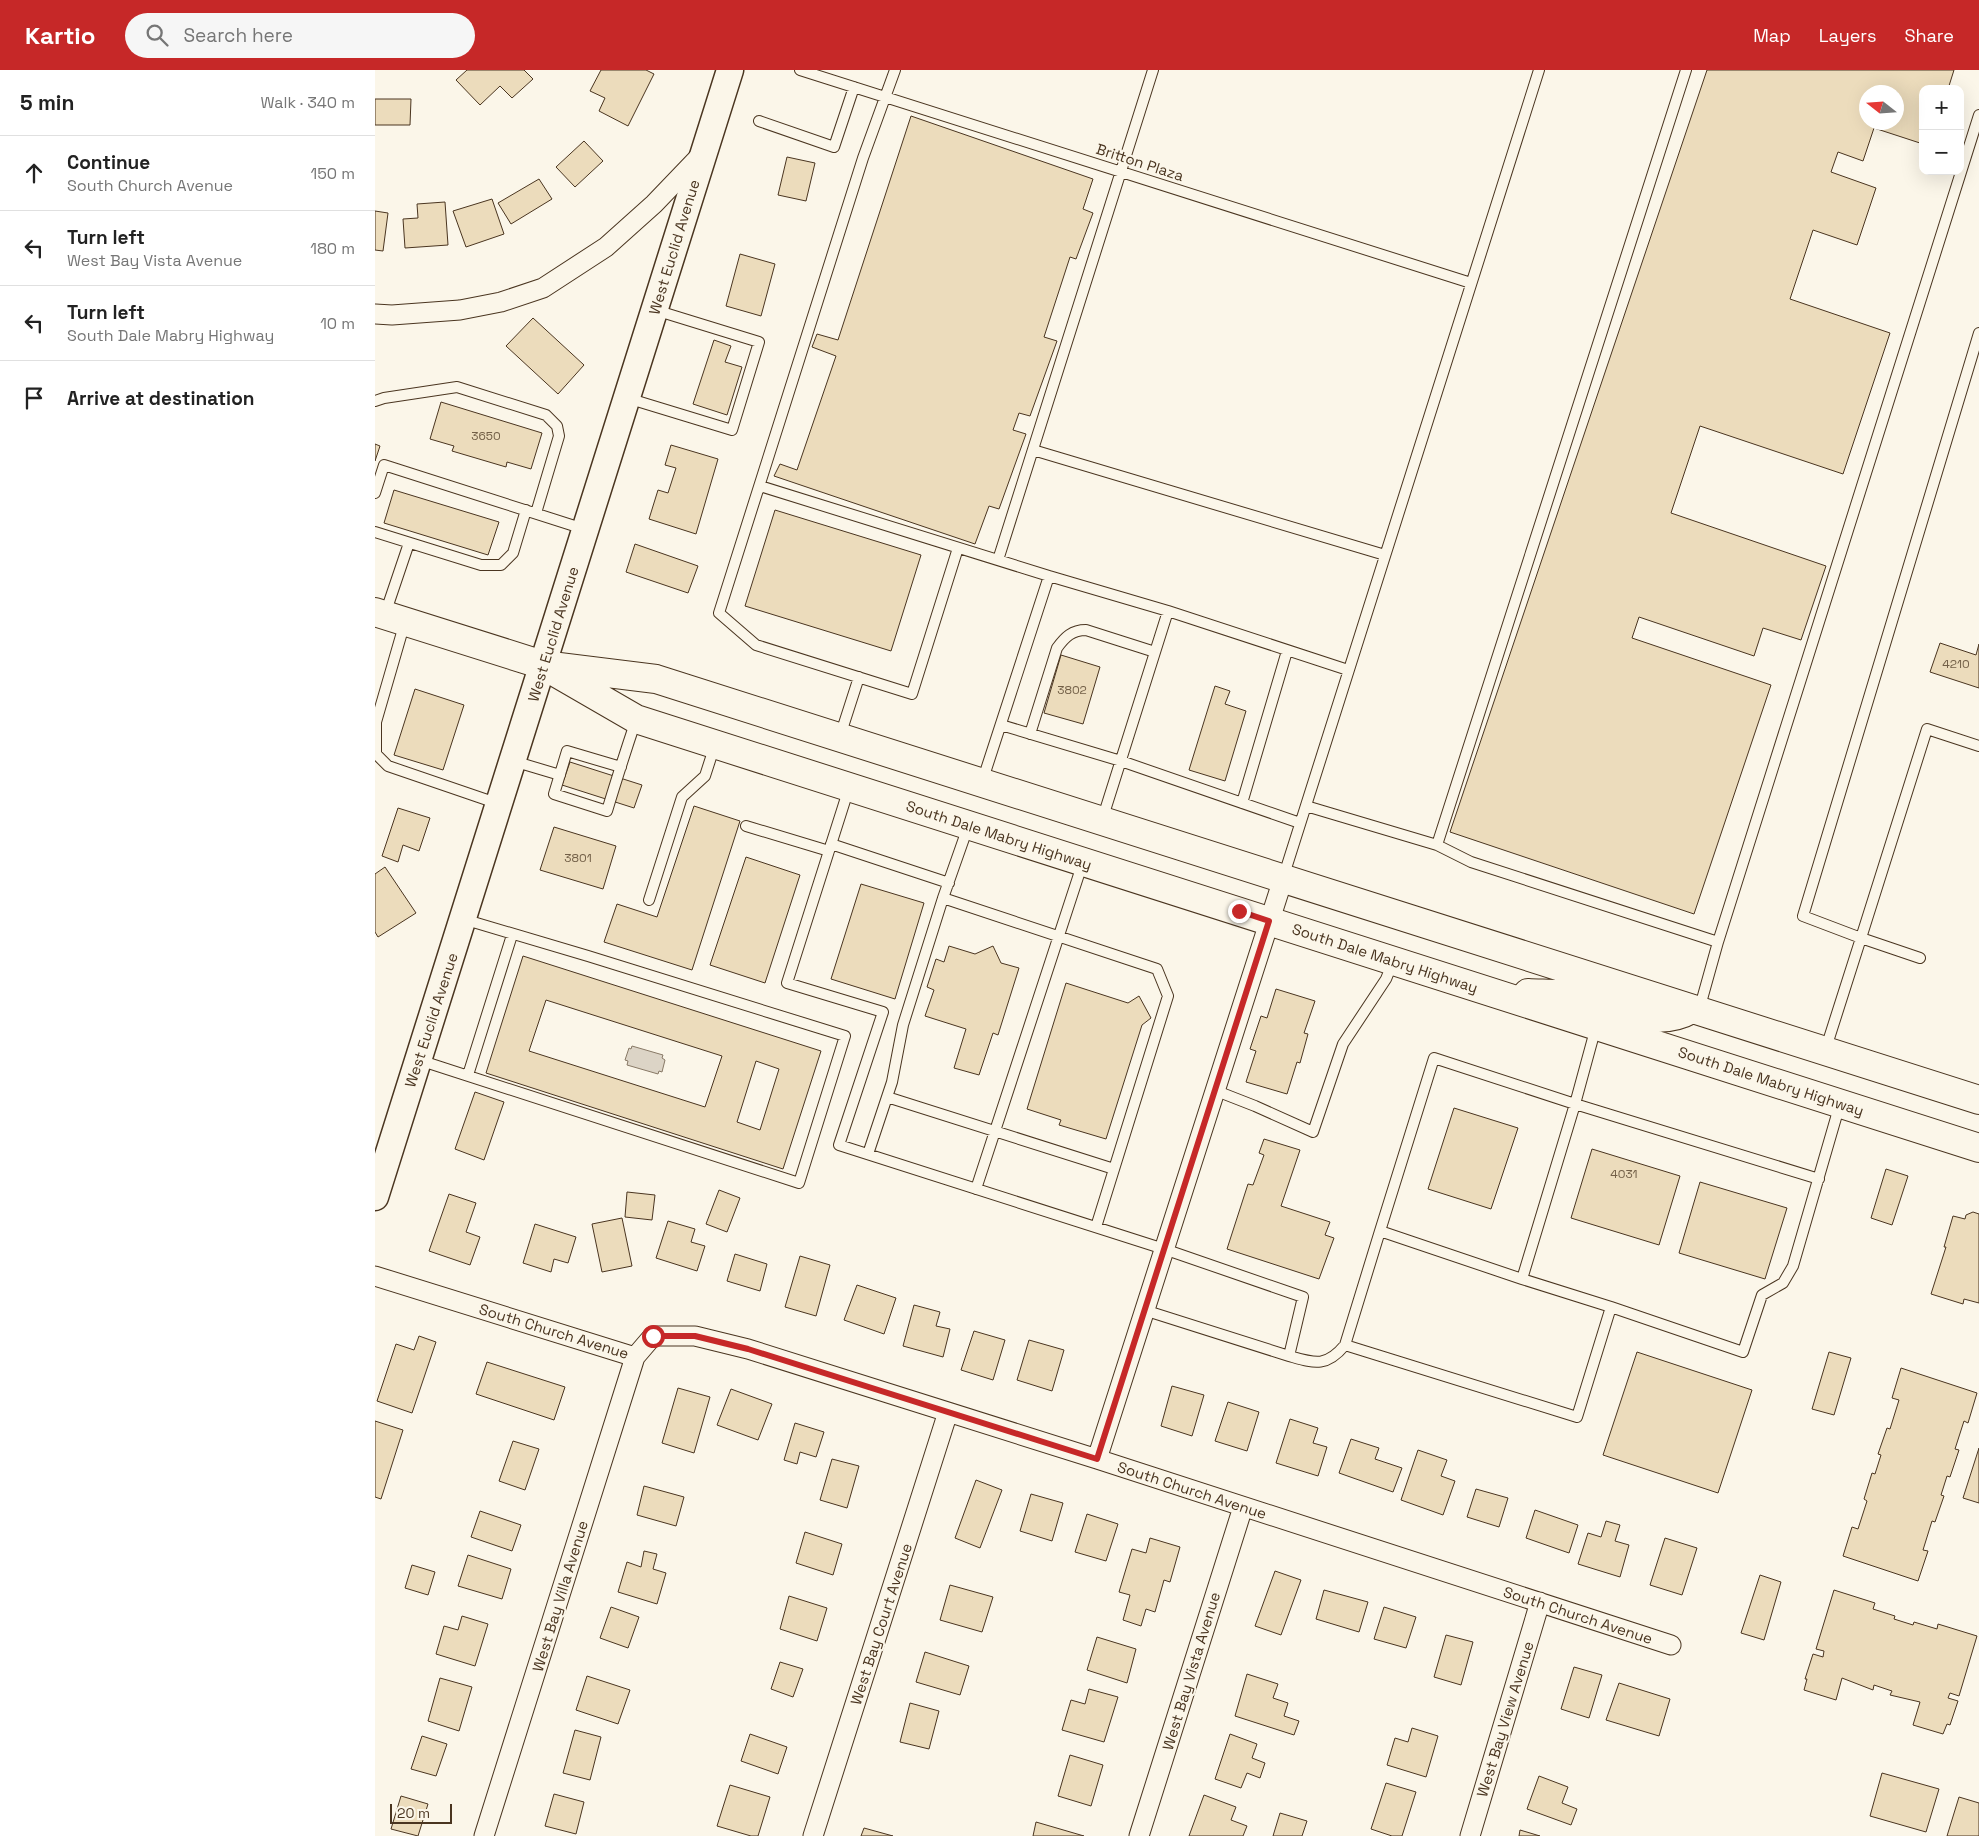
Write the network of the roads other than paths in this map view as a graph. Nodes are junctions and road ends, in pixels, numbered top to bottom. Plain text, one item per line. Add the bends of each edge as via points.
1 (730, 70) edge
2 (800, 70) edge
3 (895, 70) edge
4 (1153, 70) edge
5 (1539, 70) edge
6 (1686, 70) edge
7 (854, 87) junction
8 (887, 98) junction
9 (1979, 115) edge
10 (759, 120) dead end
11 (704, 151) junction
12 (1121, 172) junction
13 (1471, 283) junction
14 (654, 310) junction
15 (375, 314) edge
16 (1979, 333) edge
17 (626, 398) junction
18 (375, 401) edge
19 (1033, 450) junction
20 (760, 486) junction
21 (375, 493) edge
22 (531, 512) junction
23 (585, 529) junction
24 (375, 532) edge
25 (409, 543) junction
26 (958, 548) junction
27 (1385, 555) junction
28 (997, 560) junction
29 (1049, 576) junction
30 (1168, 611) junction
31 (388, 616) edge
32 (1287, 651) junction
33 (1155, 652) junction
34 (543, 665) junction
35 (1348, 670) junction
36 (859, 678) junction
37 (636, 719) junction
38 (1001, 725) junction
39 (1030, 734) junction
40 (839, 737) junction
41 (715, 744) junction
42 (1979, 746) edge
43 (512, 760) junction
44 (1121, 761) junction
45 (621, 767) junction
46 (560, 775) junction
47 (982, 783) junction
48 (849, 787) junction
49 (1242, 803) junction
50 (499, 804) junction
51 (1305, 806) junction
52 (1102, 821) junction
53 (1300, 823) junction
54 (968, 825) junction
55 (746, 826) dead end
56 (1437, 845) junction
57 (830, 847) junction
58 (1083, 861) junction
59 (1283, 879) junction
60 (949, 883) junction
61 (943, 898) junction
62 (649, 900) dead end
63 (463, 919) junction
64 (1269, 921) junction
65 (512, 935) junction
66 (1058, 936) junction
67 (1861, 938) junction
68 (1718, 942) junction
69 (1920, 958) dead end
70 (1393, 961) junction
71 (1487, 990) junction
72 (1695, 1010) junction
73 (1597, 1026) junction
74 (1825, 1052) junction
75 (419, 1059) junction
76 (468, 1075) junction
77 (1215, 1090) junction
78 (887, 1097) junction
79 (1979, 1100) edge
80 (1575, 1104) junction
81 (1841, 1104) junction
82 (995, 1131) junction
83 (1979, 1148) edge
84 (868, 1154) junction
85 (1114, 1169) junction
86 (1819, 1179) junction
87 (976, 1189) junction
88 (375, 1197) edge
89 (1096, 1227) junction
90 (1380, 1231) junction
91 (1164, 1249) junction
92 (375, 1276) edge
93 (1522, 1278) junction
94 (1611, 1306) junction
95 (1145, 1310) junction
96 (1345, 1345) junction
97 (1289, 1356) junction
98 (635, 1357) junction
99 (948, 1412) junction
100 (1097, 1459) junction
101 (1243, 1507) junction
102 (1540, 1602) junction
103 (1671, 1645) dead end
104 (484, 1836) edge
105 (813, 1836) edge
106 (1139, 1836) edge
107 (1470, 1836) edge

1 - 11 street, West Euclid Avenue
2 - 7 lane, Britton Plaza
3 - 8 lane
4 - 12 lane
5 - 13 lane
6 - 56 lane
7 - 8 lane, Britton Plaza
7 - 10 lane via 834,147
8 - 12 lane, Britton Plaza
8 - 20 lane via 863,158
9 - 68 lane
11 - 14 street, West Euclid Avenue
11 - 15 street via 654,204 605,247 543,288 501,302 460,310
12 - 13 lane, Britton Plaza
12 - 19 lane
13 - 27 lane
14 - 17 street, West Euclid Avenue
14 - 17 lane via 759,342 732,430
16 - 67 lane via 1803,916
17 - 23 street, West Euclid Avenue
18 - 22 lane via 457,387 546,415 557,426 559,436
19 - 27 lane
19 - 28 lane
20 - 26 lane
20 - 36 lane via 719,613 756,645
21 - 22 lane via 384,465
22 - 23 lane
22 - 25 lane via 513,553 501,565 481,565
23 - 34 street, West Euclid Avenue
24 - 25 lane
25 - 31 lane
26 - 28 lane
26 - 36 lane via 912,694
27 - 35 lane
28 - 29 lane
29 - 30 lane
29 - 38 lane
30 - 32 lane
30 - 33 lane
31 - 34 main road, South Dale Mabry Highway
31 - 50 lane via 376,722 376,754 388,766
32 - 35 lane
32 - 49 lane
33 - 39 lane via 1086,630 1071,633 1057,648
33 - 44 lane
34 - 37 main road, South Dale Mabry Highway
34 - 40 main road, South Dale Mabry Highway via 656,679
34 - 43 street, West Euclid Avenue
35 - 51 lane
36 - 40 lane
37 - 41 main road, South Dale Mabry Highway
37 - 45 lane
38 - 39 lane
38 - 47 lane
39 - 44 lane
40 - 47 main road, South Dale Mabry Highway
41 - 48 main road, South Dale Mabry Highway
41 - 62 lane via 705,776 682,797
42 - 67 lane via 1927,729
43 - 46 lane
43 - 50 street, West Euclid Avenue
44 - 49 lane
44 - 52 lane
45 - 46 lane via 567,751
45 - 46 lane via 607,811 554,794
47 - 52 main road, South Dale Mabry Highway
48 - 54 main road, South Dale Mabry Highway
48 - 57 lane
49 - 53 lane
50 - 63 street, West Euclid Avenue
51 - 53 lane
51 - 56 lane
52 - 59 main road, South Dale Mabry Highway
53 - 59 lane
54 - 58 main road, South Dale Mabry Highway
54 - 60 lane
55 - 57 lane
56 - 68 lane via 1471,862
57 - 60 lane
57 - 84 lane via 787,983 883,1012 839,1145
58 - 64 main road, South Dale Mabry Highway
58 - 66 lane
59 - 64 street
59 - 72 main road, South Dale Mabry Highway
60 - 61 lane
61 - 66 lane
61 - 78 lane via 903,1025
63 - 65 lane
63 - 75 street, West Euclid Avenue
64 - 70 main road, South Dale Mabry Highway
64 - 77 street
65 - 76 lane
65 - 76 lane via 845,1036 799,1183
66 - 82 lane
66 - 85 lane via 1157,970 1168,996
67 - 69 lane
67 - 74 lane
68 - 72 lane
70 - 71 main road, South Dale Mabry Highway
70 - 77 lane via 1386,979 1343,1044 1313,1132
71 - 72 main road via 1577,996 1650,1018 1680,1016
71 - 73 main road, South Dale Mabry Highway
72 - 74 main road, South Dale Mabry Highway
73 - 80 lane
73 - 81 main road, South Dale Mabry Highway
74 - 79 main road, South Dale Mabry Highway
75 - 76 lane
75 - 88 street, West Euclid Avenue
77 - 91 street
78 - 82 lane
78 - 84 lane
80 - 86 lane
80 - 90 lane via 1435,1058
80 - 93 lane
81 - 83 main road, South Dale Mabry Highway
81 - 86 lane
82 - 85 lane
82 - 87 lane
84 - 87 lane
85 - 89 lane
86 - 94 lane via 1793,1266 1783,1282 1762,1295 1743,1352
87 - 89 lane
89 - 91 lane
90 - 93 lane
90 - 96 lane
91 - 95 street
91 - 97 lane via 1303,1297
92 - 98 street, South Church Avenue
93 - 94 lane
94 - 96 lane via 1577,1417
95 - 97 lane
95 - 100 street
96 - 97 lane via 1335,1357 1314,1363
98 - 99 street, South Church Avenue via 653,1336 695,1336 748,1349
98 - 104 street, West Bay Villa Avenue
99 - 100 street, South Church Avenue
99 - 105 street, West Bay Court Avenue
100 - 101 street, South Church Avenue
101 - 102 street, South Church Avenue
101 - 106 street, West Bay Vista Avenue
102 - 103 street, South Church Avenue
102 - 107 street, West Bay View Avenue

